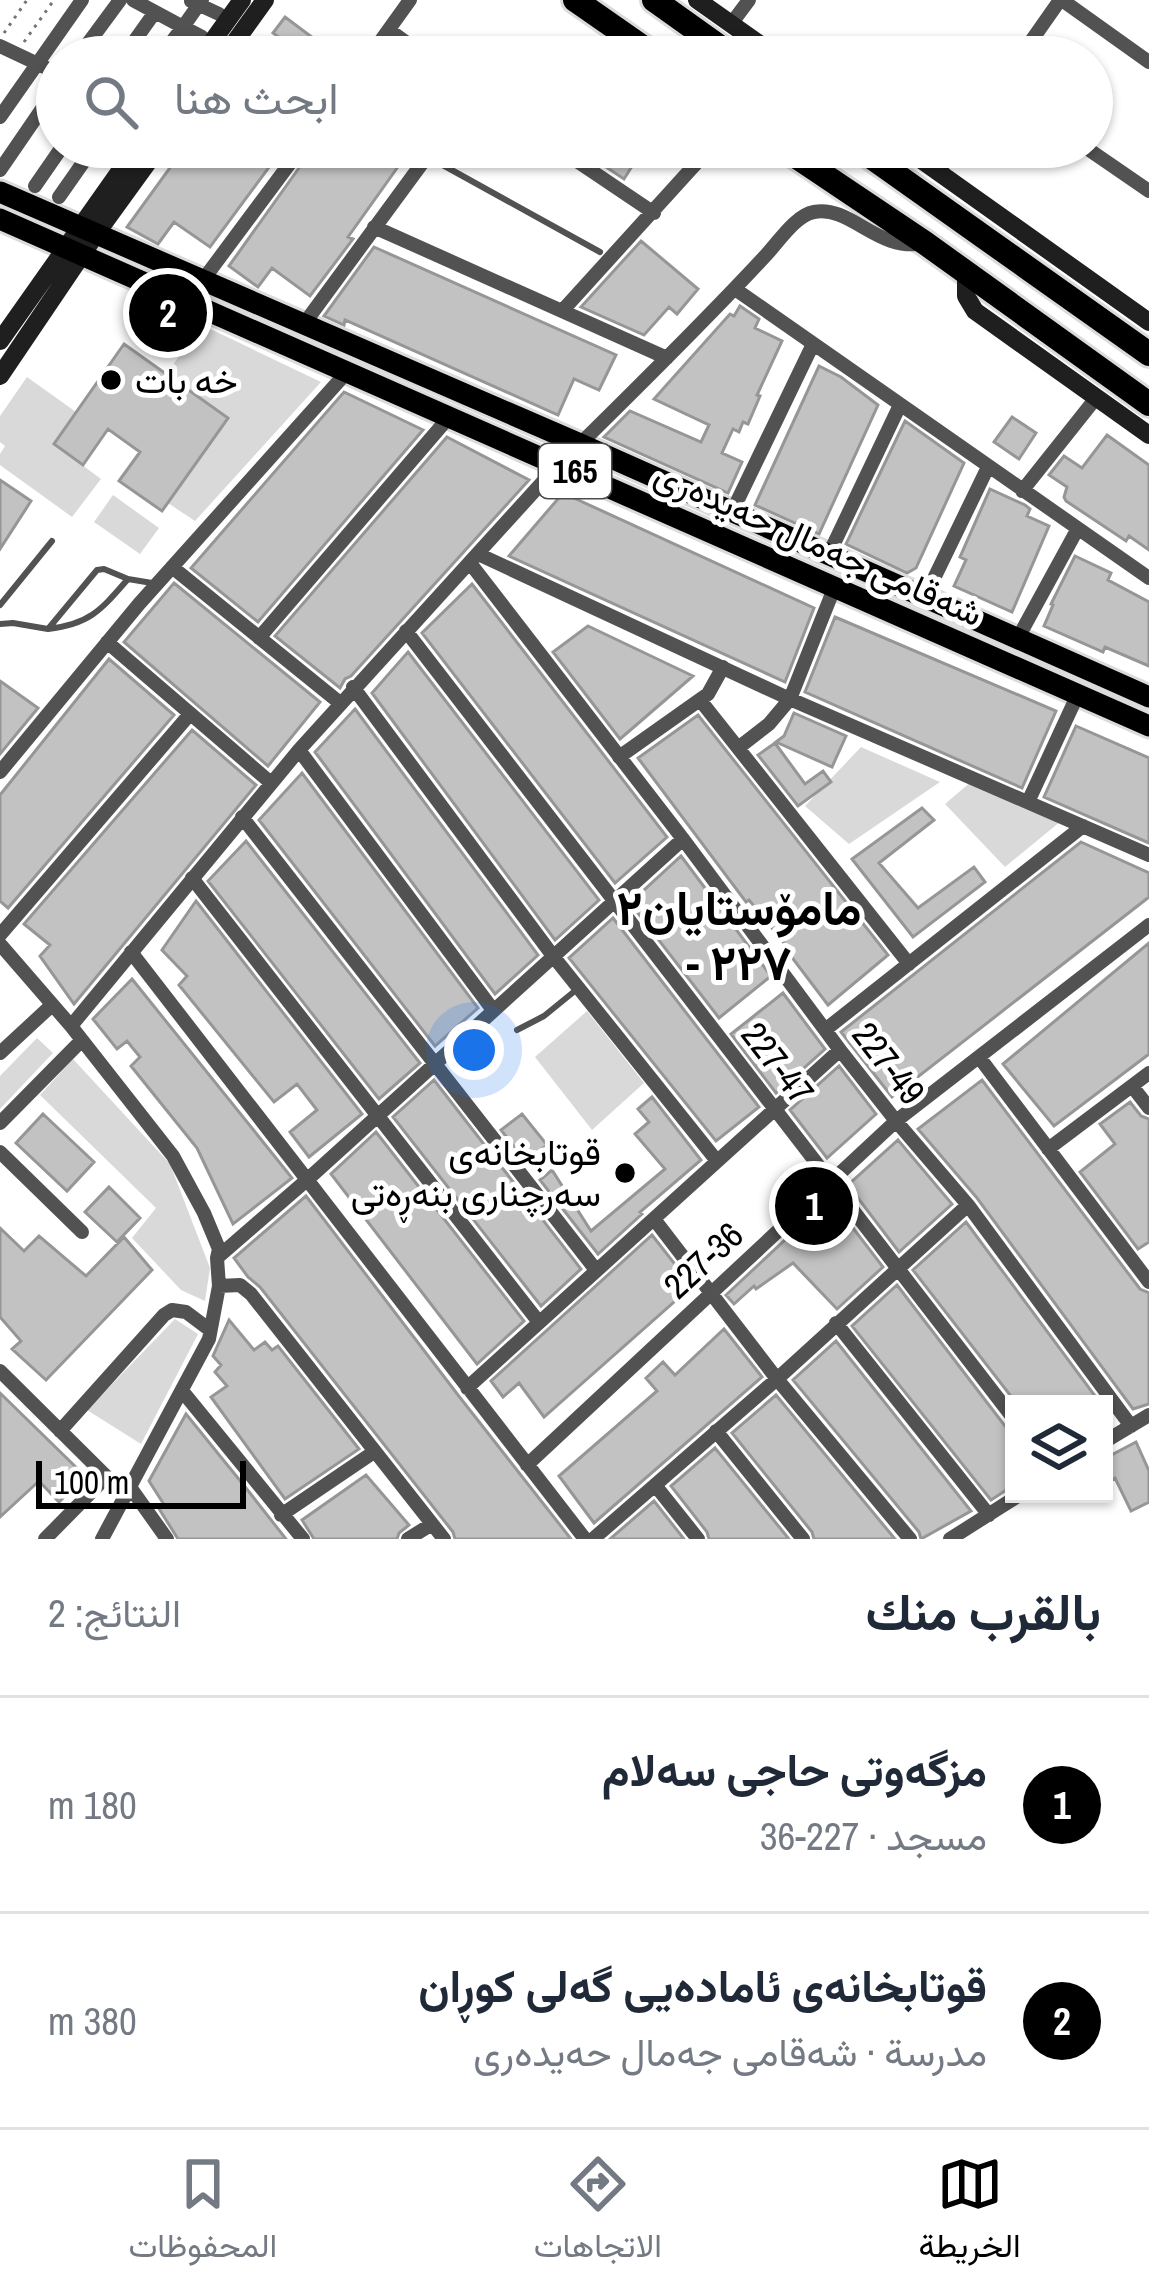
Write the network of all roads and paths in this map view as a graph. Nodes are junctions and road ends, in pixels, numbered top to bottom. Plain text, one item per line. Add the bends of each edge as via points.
1 (27, 0) edge
2 (54, 0) edge
3 (82, 0) edge
4 (120, 0) edge
5 (133, 0) edge
6 (242, 0) edge
7 (266, 0) edge
8 (410, 0) edge
9 (575, 0) edge
10 (654, 0) edge
11 (697, 0) edge
12 (749, 0) edge
13 (197, 1) edge
14 (1056, 2) edge
15 (154, 12) junction
16 (219, 14) dead end
17 (731, 24) junction
18 (183, 27) junction
19 (389, 30) junction
20 (57, 36) edge
21 (93, 36) edge
22 (137, 36) edge
23 (176, 36) edge
24 (192, 36) edge
25 (211, 36) edge
26 (239, 36) edge
27 (385, 36) edge
28 (397, 36) edge
29 (627, 36) edge
30 (705, 36) edge
31 (748, 36) edge
32 (1034, 36) edge
33 (1109, 36) edge
34 (1113, 39) edge
35 (4, 48) edge
36 (1149, 62) edge
37 (36, 63) edge
38 (36, 67) edge
39 (0, 117) edge
40 (36, 118) edge
41 (1113, 166) edge
42 (47, 168) edge
43 (79, 168) edge
44 (125, 168) edge
45 (141, 168) edge
46 (286, 168) edge
47 (418, 168) edge
48 (457, 168) edge
49 (587, 168) edge
50 (693, 168) edge
51 (813, 168) edge
52 (858, 168) edge
53 (886, 168) edge
54 (932, 168) edge
55 (941, 168) edge
56 (0, 170) edge
57 (938, 172) junction
58 (35, 186) dead end
59 (846, 191) junction
60 (1149, 191) edge
61 (0, 192) edge
62 (59, 197) dead end
63 (653, 213) junction
64 (0, 219) edge
65 (374, 227) junction
66 (88, 230) junction
67 (926, 243) junction
68 (74, 251) junction
69 (600, 251) dead end
70 (966, 273) junction
71 (203, 280) junction
72 (734, 290) junction
73 (563, 310) junction
74 (1149, 322) edge
75 (304, 324) junction
76 (0, 341) edge
77 (813, 344) junction
78 (1149, 354) edge
79 (667, 358) junction
80 (346, 372) junction
81 (0, 376) edge
82 (1096, 398) junction
83 (1149, 404) edge
84 (900, 405) junction
85 (451, 416) junction
86 (1149, 435) edge
87 (580, 444) junction
88 (559, 464) junction
89 (988, 467) junction
90 (1022, 491) junction
91 (733, 512) junction
92 (1077, 530) junction
93 (779, 532) junction
94 (52, 541) dead end
95 (829, 554) junction
96 (768, 556) junction
97 (474, 559) junction
98 (172, 567) junction
99 (1149, 578) edge
100 (128, 579) junction
101 (157, 584) junction
102 (835, 586) junction
103 (925, 596) junction
104 (0, 604) edge
105 (0, 624) edge
106 (48, 629) junction
107 (406, 631) junction
108 (260, 638) junction
109 (1018, 638) junction
110 (107, 642) junction
111 (723, 668) junction
112 (353, 687) junction
113 (1078, 694) junction
114 (1149, 697) edge
115 (790, 699) junction
116 (700, 700) junction
117 (340, 703) junction
118 (190, 714) junction
119 (1149, 726) edge
120 (738, 748) junction
121 (299, 750) junction
122 (619, 757) junction
123 (0, 771) edge
124 (271, 783) junction
125 (1028, 802) junction
126 (242, 817) junction
127 (1083, 826) junction
128 (682, 839) junction
129 (1149, 855) edge
130 (192, 878) junction
131 (613, 899) junction
132 (1147, 930) edge
133 (0, 940) edge
134 (131, 952) junction
135 (553, 956) junction
136 (909, 964) junction
137 (578, 988) junction
138 (52, 1005) junction
139 (493, 1010) junction
140 (71, 1026) junction
141 (517, 1030) dead end
142 (825, 1030) junction
143 (80, 1041) junction
144 (840, 1050) junction
145 (0, 1053) edge
146 (979, 1057) junction
147 (436, 1063) junction
148 (1149, 1073) edge
149 (1132, 1086) junction
150 (775, 1107) junction
151 (1149, 1108) edge
152 (376, 1117) junction
153 (896, 1121) junction
154 (0, 1123) edge
155 (1048, 1149) junction
156 (0, 1152) edge
157 (717, 1161) junction
158 (308, 1179) junction
159 (831, 1182) junction
160 (968, 1205) junction
161 (654, 1219) junction
162 (82, 1232) dead end
163 (217, 1258) junction
164 (897, 1268) junction
165 (596, 1270) junction
166 (1149, 1282) edge
167 (219, 1286) junction
168 (712, 1293) junction
169 (538, 1321) junction
170 (836, 1323) junction
171 (211, 1330) junction
172 (0, 1371) edge
173 (777, 1379) junction
174 (467, 1388) junction
175 (183, 1392) junction
176 (1005, 1407) edge
177 (1149, 1415) edge
178 (1131, 1426) junction
179 (60, 1431) junction
180 (716, 1431) junction
181 (1113, 1437) edge
182 (374, 1452) junction
183 (527, 1465) junction
184 (106, 1477) junction
185 (656, 1485) junction
186 (128, 1492) junction
187 (1008, 1503) edge
188 (281, 1515) junction
189 (989, 1515) junction
190 (432, 1524) junction
191 (45, 1539) edge
192 (102, 1539) edge
193 (167, 1539) edge
194 (303, 1539) edge
195 (408, 1539) edge
196 (444, 1539) edge
197 (589, 1539) edge
198 (698, 1539) edge
199 (803, 1539) edge
200 (910, 1539) edge
201 (950, 1539) edge

1 - 35 path
2 - 35 path
3 - 20 street
4 - 21 street
5 - 15 street
6 - 25 street
7 - 26 street
8 - 19 street
9 - 29 highway
10 - 30 highway
11 - 17 street
12 - 17 street
13 - 16 street
13 - 18 street
14 - 32 street
14 - 33 street
15 - 18 street
15 - 22 street
17 - 31 street
18 - 23 street
18 - 24 street
19 - 27 street
19 - 28 street
34 - 36 street
35 - 37 street
38 - 39 street
40 - 56 street
41 - 60 street
42 - 58 street
43 - 62 street
44 - 66 street
45 - 66 street
46 - 71 street
47 - 65 street
48 - 69 lane
49 - 63 street
50 - 63 street
51 - 59 highway
52 - 59 highway
53 - 78 highway
54 - 57 street
55 - 57 street
57 - 74 street
59 - 67 highway
61 - 66 main road, شەقامی جەمال حەیدەری / 165
63 - 73 street
64 - 68 main road, شەقامی جەمال حەیدەری / 165
65 - 73 street
65 - 75 street
66 - 68 street
66 - 71 main road, شەقامی جەمال حەیدەری / 165
67 - 70 highway
67 - 72 street via 896,244 828,212 804,214
68 - 76 street
68 - 80 main road, شەقامی جەمال حەیدەری / 165
68 - 81 street
70 - 82 street via 975,311
70 - 83 highway
71 - 75 main road, شەقامی جەمال حەیدەری / 165
72 - 77 street
72 - 79 street
73 - 79 street
75 - 87 main road, شەقامی جەمال حەیدەری / 165
77 - 84 street
77 - 91 street
79 - 87 street
80 - 85 main road, شەقامی جەمال حەیدەری / 165
80 - 98 street
82 - 86 street
82 - 90 street
84 - 89 street
84 - 95 street
85 - 88 main road, شەقامی جەمال حەیدەری / 165
85 - 108 street
87 - 91 main road, شەقامی جەمال حەیدەری / 165
88 - 96 main road, شەقامی جەمال حەیدەری / 165
88 - 97 street
89 - 90 street
89 - 103 street
90 - 92 street
91 - 93 main road, شەقامی جەمال حەیدەری / 165
92 - 99 street
92 - 109 street
93 - 95 main road, شەقامی جەمال حەیدەری / 165
93 - 96 main road
94 - 104 lane
95 - 103 main road, شەقامی جەمال حەیدەری / 165
96 - 102 main road, شەقامی جەمال حەیدەری / 165
97 - 107 street
97 - 111 street
97 - 122 street, 227-49
98 - 101 street
98 - 108 street
100 - 101 lane
100 - 106 lane via 91,617
100 - 106 lane via 97,570
101 - 110 street
102 - 113 main road, شەقامی جەمال حەیدەری / 165
102 - 115 street
103 - 109 main road, شەقامی جەمال حەیدەری / 165
105 - 106 lane
107 - 112 street
107 - 131 street, 227-47
108 - 117 street
109 - 114 main road, شەقامی جەمال حەیدەری / 165
110 - 118 street
110 - 123 street
111 - 115 street
111 - 116 street
112 - 117 street
112 - 135 street
113 - 119 main road, شەقامی جەمال حەیدەری / 165
113 - 125 street
115 - 120 street
115 - 125 street
116 - 120 street
116 - 122 street
117 - 121 street
118 - 124 street
118 - 133 street
120 - 136 street
121 - 124 street
121 - 139 street
122 - 128 street, 227-49
124 - 126 street
125 - 127 street
126 - 130 street
126 - 147 street
127 - 129 street
127 - 136 street
128 - 131 street
128 - 142 street, 227-49
130 - 134 street
130 - 152 street
131 - 135 street
131 - 150 street, 227-47
132 - 146 street, 227-36
133 - 138 street
134 - 140 street
134 - 158 street
135 - 137 street
135 - 139 street
136 - 142 street
137 - 141 lane
137 - 157 street
138 - 140 street
138 - 145 street
139 - 147 street
140 - 143 street
142 - 144 street, 227-49
143 - 154 street
143 - 163 street via 173,1156
144 - 150 street
144 - 153 street, 227-49
146 - 153 street, 227-36
146 - 155 street
147 - 152 street
147 - 165 street
148 - 149 street
149 - 151 street
149 - 155 street
150 - 157 street
150 - 159 street, 227-47
152 - 158 street
152 - 169 street
153 - 159 street, 227-36
153 - 160 street, 227-49
155 - 166 street
156 - 162 street
157 - 161 street
158 - 163 street
158 - 174 street
159 - 164 street, 227-47
159 - 168 street, 227-36
160 - 164 street
160 - 178 street, 227-49
161 - 165 street
161 - 168 street
163 - 167 street
164 - 170 street
164 - 176 street, 227-47
165 - 169 street
167 - 171 street
167 - 182 street via 251,1294
168 - 173 street
168 - 183 street, 227-36
169 - 174 street
170 - 173 street
170 - 189 street
171 - 175 street
171 - 179 street via 186,1312 164,1315
172 - 179 street
173 - 180 street
173 - 200 street
174 - 183 street
175 - 186 street
175 - 188 street
177 - 178 street
178 - 181 street
179 - 184 street
180 - 185 street
180 - 199 street
182 - 188 street
182 - 190 street
183 - 197 street
184 - 186 street
184 - 191 street
185 - 197 street
185 - 198 street
186 - 192 street
186 - 193 street
187 - 189 street
188 - 194 street
189 - 201 street
190 - 195 street
190 - 196 street

